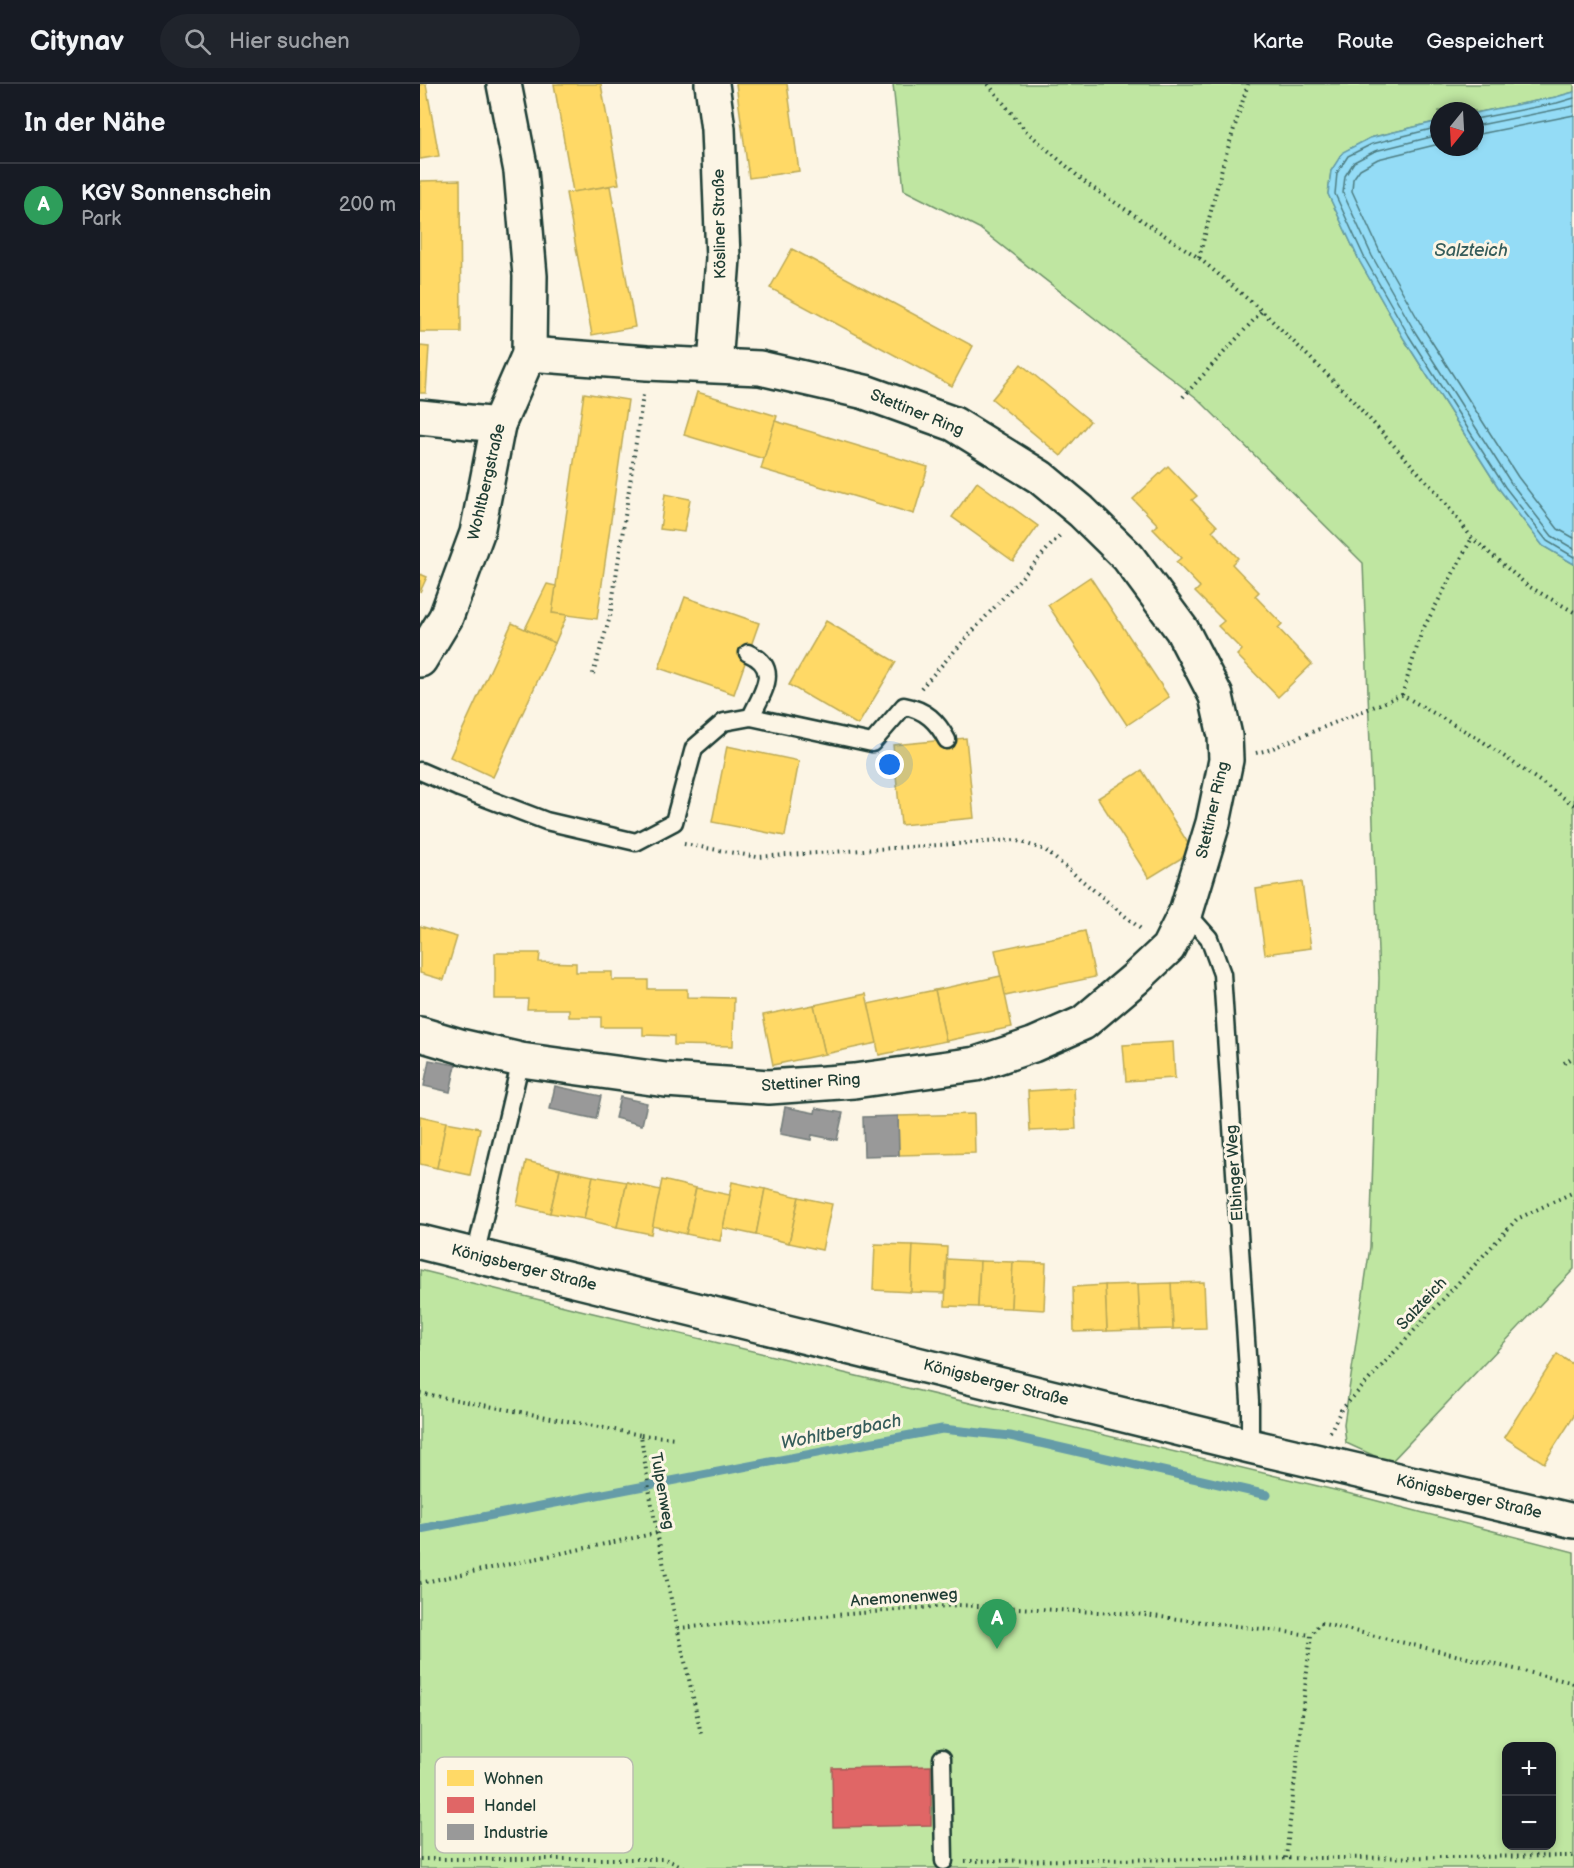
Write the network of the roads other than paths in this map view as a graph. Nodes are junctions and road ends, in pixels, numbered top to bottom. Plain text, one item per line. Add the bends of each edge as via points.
1 (504, 84) edge
2 (712, 84) edge
3 (529, 354) junction
4 (715, 365) junction
5 (420, 417) edge
6 (498, 425) junction
7 (748, 653) dead end
8 (420, 660) edge
9 (751, 717) junction
10 (947, 740) dead end
11 (420, 771) edge
12 (1186, 912) junction
13 (420, 1034) edge
14 (521, 1060) junction
15 (420, 1242) edge
16 (475, 1256) junction
17 (1250, 1446) junction
18 (1574, 1521) edge
19 (942, 1758) dead end
20 (944, 1862) road end

1 - 3 street, Wohltbergstraße via 522,182 530,276
2 - 4 street, Kösliner Straße via 718,129 723,258
3 - 4 street, Stettiner Ring
3 - 6 street, Wohltbergstraße
4 - 12 street, Stettiner Ring via 760,368 865,392 954,424 1040,477 1128,557 1182,630 1216,696 1225,736 1226,760 1213,823
5 - 6 street
6 - 8 street, Wohltbergstraße via 477,533 446,616
7 - 9 lane via 766,665 769,676
9 - 10 lane via 872,743 904,706 918,709 939,725
9 - 11 lane via 724,722 694,748 674,822 636,842 546,821
12 - 14 street, Stettiner Ring via 1168,948 1083,1023 976,1064 854,1081 769,1087 666,1080
12 - 17 lane, Elbinger Weg via 1209,938 1222,974
13 - 14 street, Stettiner Ring
14 - 16 lane
15 - 16 street, Königsberger Straße
16 - 17 street, Königsberger Straße
17 - 18 street, Königsberger Straße
19 - 20 lane

